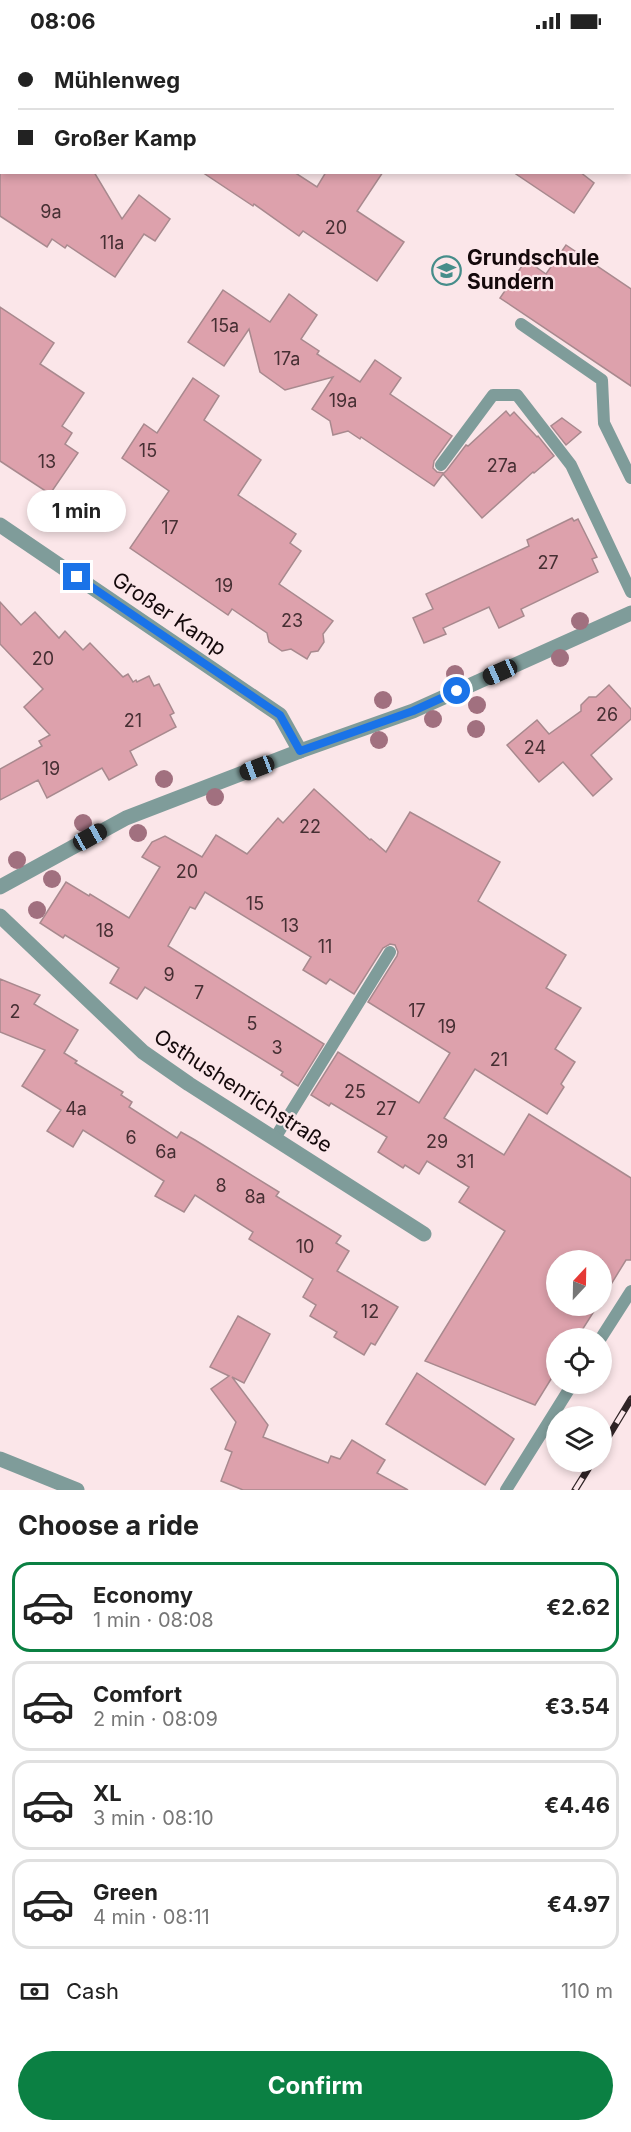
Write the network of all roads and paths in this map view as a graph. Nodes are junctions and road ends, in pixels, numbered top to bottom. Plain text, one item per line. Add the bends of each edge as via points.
1 (521, 324) dead end
2 (441, 465) dead end
3 (631, 478) edge
4 (0, 525) edge
5 (631, 592) edge
6 (631, 613) edge
7 (300, 751) junction
8 (0, 887) edge
9 (0, 916) edge
10 (390, 952) dead end
11 (275, 1138) junction
12 (424, 1234) dead end
13 (631, 1291) edge
14 (608, 1328) edge
15 (566, 1394) edge
16 (0, 1459) edge
17 (77, 1490) edge
18 (506, 1490) edge

1 - 3 lane via 602,380 604,423
2 - 5 lane via 493,395 517,395 571,465
4 - 7 street, Großer Kamp via 280,715
6 - 7 street via 413,711
7 - 8 street via 126,818
9 - 11 street, Osthushenrichstraße via 143,1052
10 - 11 lane
11 - 12 street, Osthushenrichstraße
13 - 14 lane
15 - 18 lane
16 - 17 street

